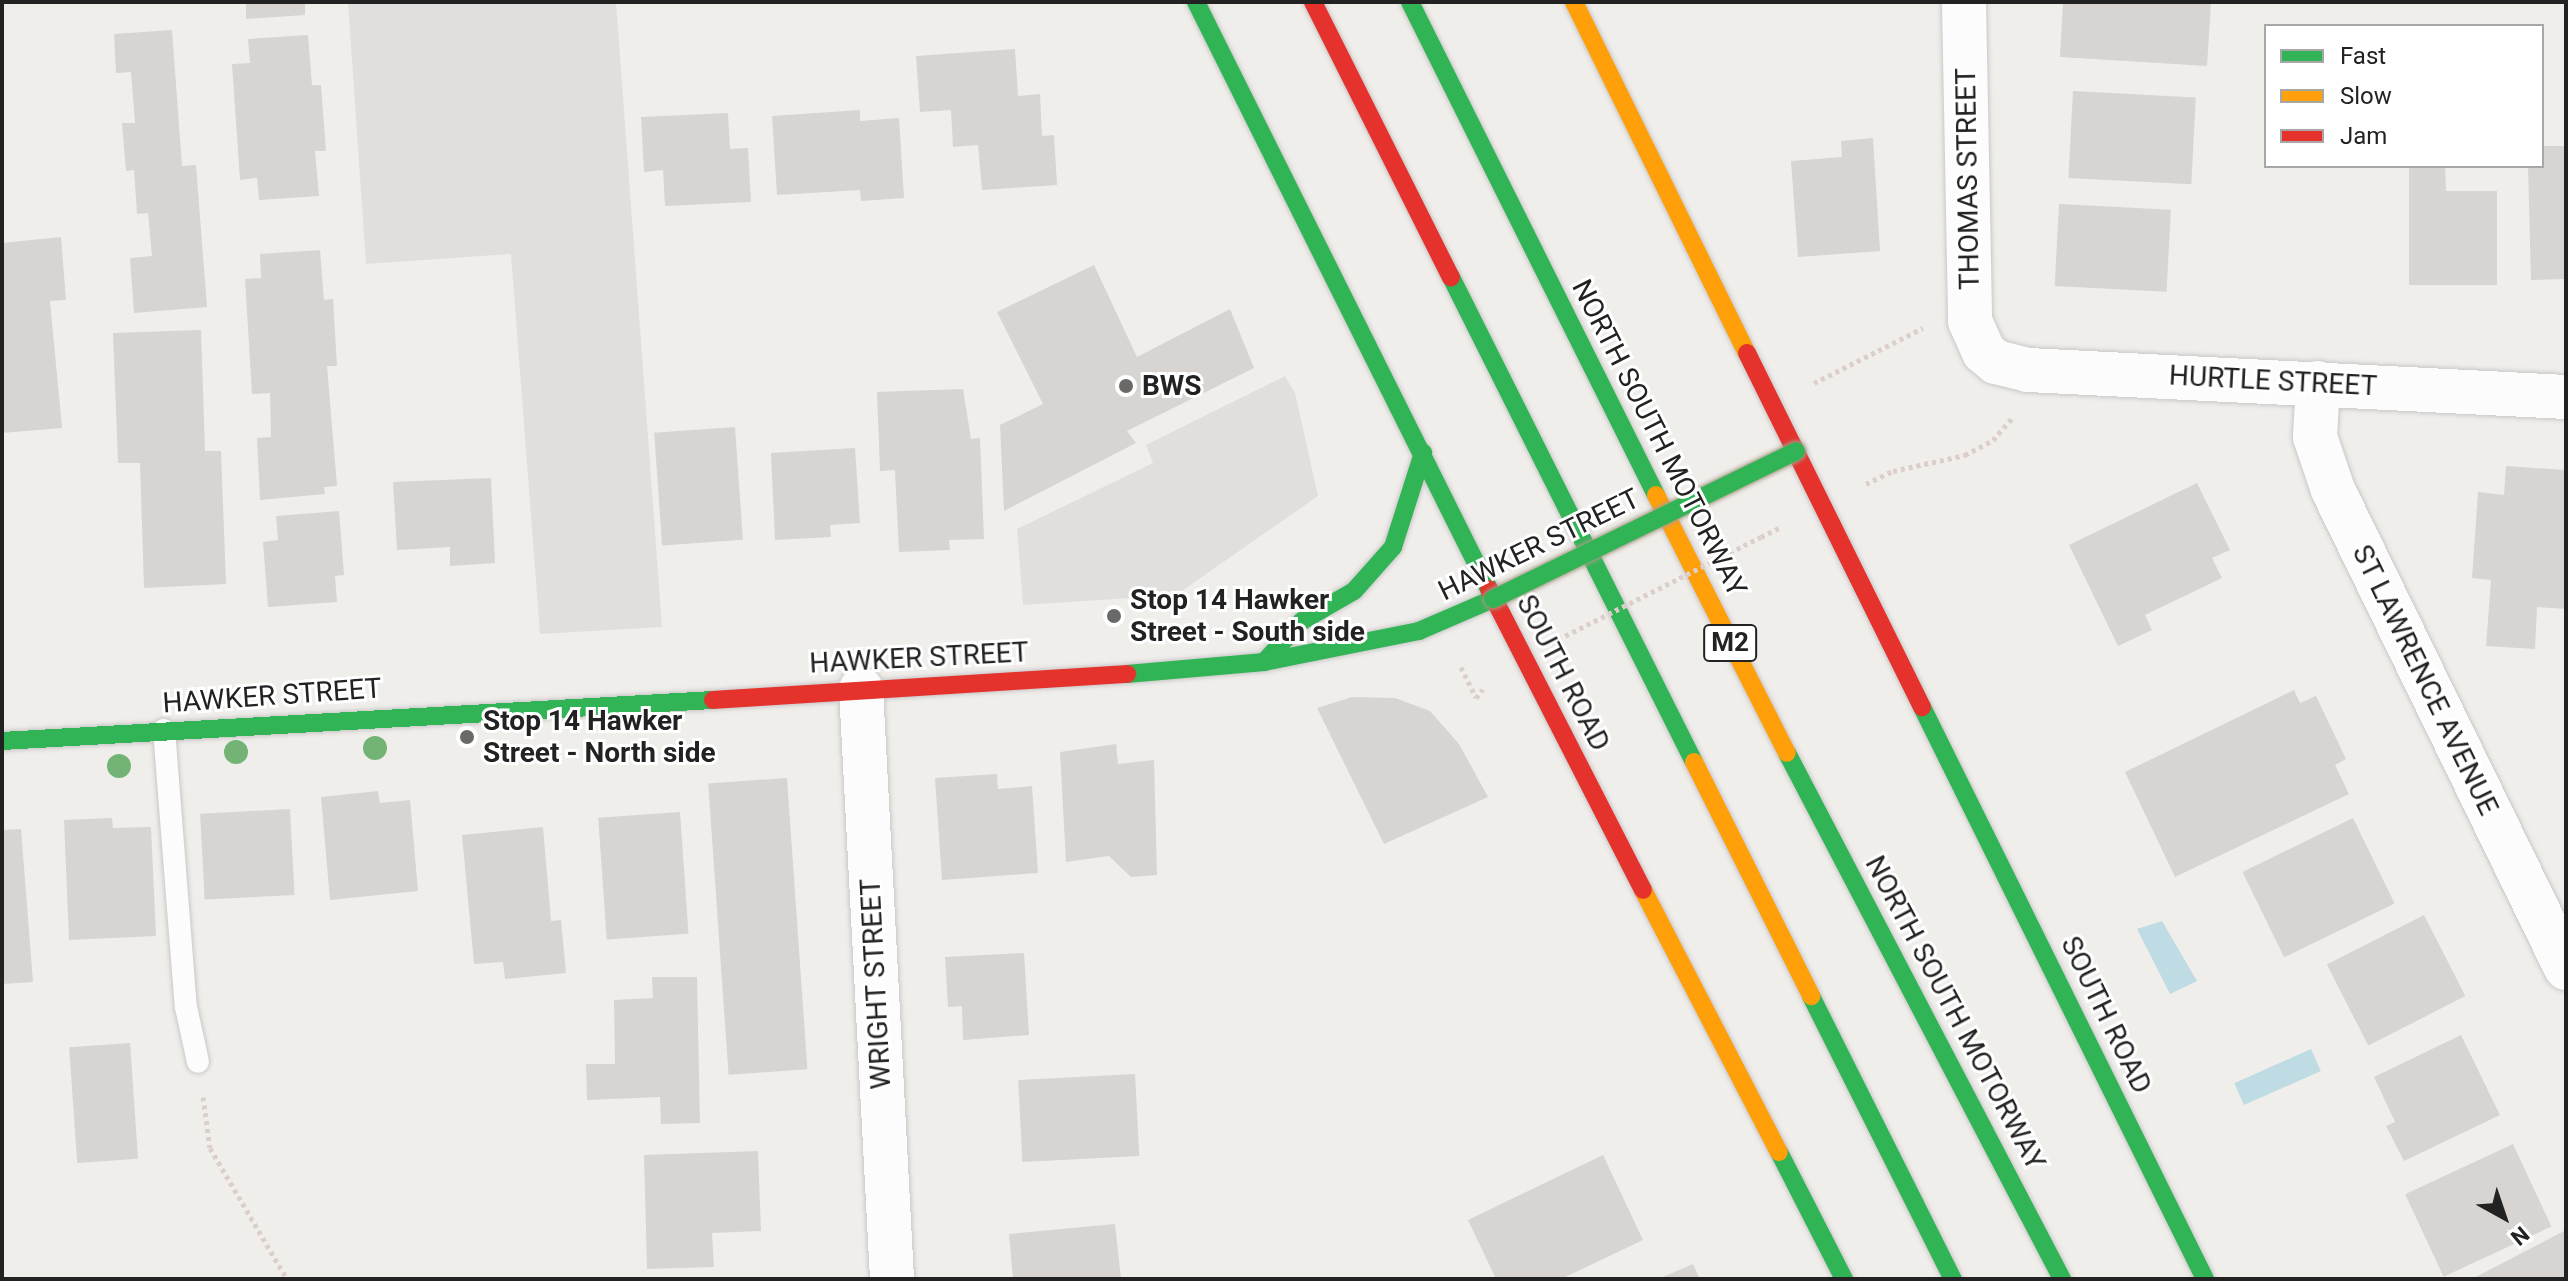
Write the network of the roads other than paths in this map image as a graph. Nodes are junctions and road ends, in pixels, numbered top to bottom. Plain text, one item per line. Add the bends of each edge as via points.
1 (1196, 2) edge
2 (1313, 2) edge
3 (1410, 2) edge
4 (1574, 2) edge
5 (1964, 2) edge
6 (1977, 337) joint
7 (2318, 383) junction
8 (2566, 397) edge
9 (1796, 451) junction
10 (1423, 453) junction
11 (1493, 599) junction
12 (1264, 662) junction
13 (861, 689) junction
14 (164, 730) junction
15 (2, 741) edge
16 (2566, 968) edge
17 (198, 1062) road end
18 (892, 1279) edge
19 (1844, 1279) edge
20 (1953, 1279) edge
21 (2062, 1279) edge
22 (2205, 1279) edge

1 - 10 main road, SOUTH ROAD
2 - 20 main road
3 - 21 main road, NORTH SOUTH MOTORWAY / M2 via 1723,630
4 - 9 main road, SOUTH ROAD
5 - 6 street, THOMAS STREET
6 - 7 street, HURTLE STREET via 2012,368
7 - 8 street, HURTLE STREET
7 - 16 street, ST LAWRENCE AVENUE via 2315,437 2333,490
9 - 11 main road, HAWKER STREET, bridge
9 - 22 main road, SOUTH ROAD
10 - 11 main road, SOUTH ROAD
10 - 12 main road via 1393,547 1354,591 1302,621
11 - 12 main road, HAWKER STREET via 1419,631
11 - 19 main road, SOUTH ROAD
12 - 13 main road, HAWKER STREET
13 - 14 main road, HAWKER STREET
13 - 18 street, WRIGHT STREET
14 - 15 main road, HAWKER STREET
14 - 17 lane via 186,1007

